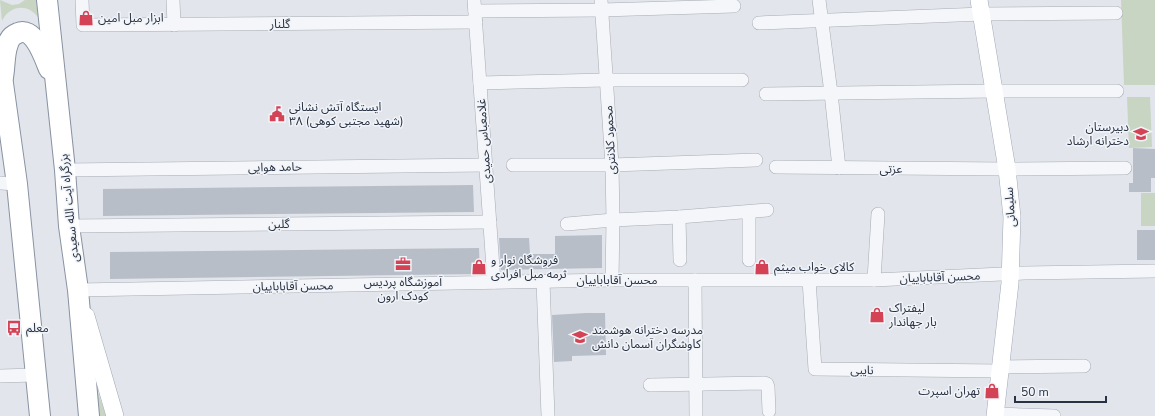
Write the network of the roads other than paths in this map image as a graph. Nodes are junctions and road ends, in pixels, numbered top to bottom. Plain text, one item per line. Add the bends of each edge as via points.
1 (47, 0) edge
2 (82, 0) edge
3 (173, 0) edge
4 (819, 0) edge
5 (601, 5) edge
6 (734, 6) dead end
7 (981, 7) edge
8 (475, 11) edge
9 (1116, 12) dead end
10 (822, 21) junction
11 (758, 23) dead end
12 (174, 25) junction
13 (0, 62) edge
14 (606, 80) junction
15 (742, 80) dead end
16 (3, 83) junction
17 (480, 83) junction
18 (56, 85) junction
19 (994, 91) junction
20 (1117, 92) dead end
21 (831, 93) junction
22 (766, 94) dead end
23 (756, 160) dead end
24 (486, 165) junction
25 (512, 165) dead end
26 (612, 165) junction
27 (776, 168) dead end
28 (839, 168) junction
29 (1125, 168) dead end
30 (1007, 169) junction
31 (65, 170) junction
32 (9, 184) edge
33 (767, 210) dead end
34 (749, 212) junction
35 (878, 214) dead end
36 (679, 217) junction
37 (613, 220) junction
38 (490, 222) junction
39 (567, 224) dead end
40 (69, 226) junction
41 (680, 260) dead end
42 (749, 260) dead end
43 (1155, 271) edge
44 (1010, 274) junction
45 (612, 280) junction
46 (695, 280) junction
47 (809, 280) junction
48 (874, 280) junction
49 (543, 281) junction
50 (494, 282) junction
51 (78, 290) junction
52 (1084, 366) dead end
53 (1000, 369) junction
54 (35, 375) junction
55 (0, 376) edge
56 (650, 385) dead end
57 (696, 385) junction
58 (769, 412) dead end
59 (91, 414) edge
60 (996, 415) edge
61 (40, 416) edge
62 (115, 416) edge
63 (548, 416) edge
64 (696, 416) edge
65 (1054, 416) edge

1 - 18 highway, بزرگراه آیت الله سعیدی
2 - 12 street, گلنار via 83,25
3 - 12 street
4 - 10 street
5 - 6 street, گلنار
5 - 8 street, گلنار
5 - 14 street, محمود کلانتری
7 - 9 street
7 - 10 street
7 - 19 main road, سلیمانی
8 - 12 street, گلنار
8 - 17 street, غلامعباس حمیدی
10 - 11 street
10 - 21 street
13 - 16 highway
14 - 15 street
14 - 17 street
14 - 26 street, محمود کلانتری
16 - 18 highway via 8,44 12,36 24,32 31,35 38,44
16 - 32 highway
17 - 24 street, غلامعباس حمیدی
18 - 31 highway, بزرگراه آیت الله سعیدی
19 - 20 street
19 - 21 street
19 - 30 main road, سلیمانی
21 - 22 street
21 - 28 street
23 - 26 street
24 - 31 street, حامد هوایی
24 - 38 street, غلامعباس حمیدی
25 - 26 street
26 - 37 street, محمود کلانتری
27 - 28 street, عزتی
28 - 30 street, عزتی
29 - 30 street, عزتی
30 - 44 main road, سلیمانی via 1012,217
31 - 40 highway, بزرگراه آیت الله سعیدی
32 - 54 highway
33 - 34 street
34 - 36 street
34 - 42 street
35 - 48 street
36 - 37 street
36 - 41 street
37 - 39 street
37 - 45 street, محمود کلانتری
38 - 40 street, گلبن
38 - 50 street, غلامعباس حمیدی
40 - 51 highway, بزرگراه آیت الله سعیدی
43 - 44 street, محسن آقاباباییان
44 - 48 street, محسن آقاباباییان
44 - 53 main road, سلیمانی
45 - 46 street, محسن آقاباباییان
45 - 49 street, محسن آقاباباییان
46 - 47 street, محسن آقاباباییان
46 - 57 street
47 - 48 street, محسن آقاباباییان
47 - 53 street, نایبی via 814,369
49 - 50 street, محسن آقاباباییان
49 - 63 street
50 - 51 street, محسن آقاباباییان
51 - 59 highway, بزرگراه آیت الله سعیدی
51 - 62 main road
52 - 53 street
53 - 60 main road, سلیمانی
54 - 55 street
54 - 61 highway
56 - 57 street
57 - 58 street via 767,384
57 - 64 street
60 - 65 street

